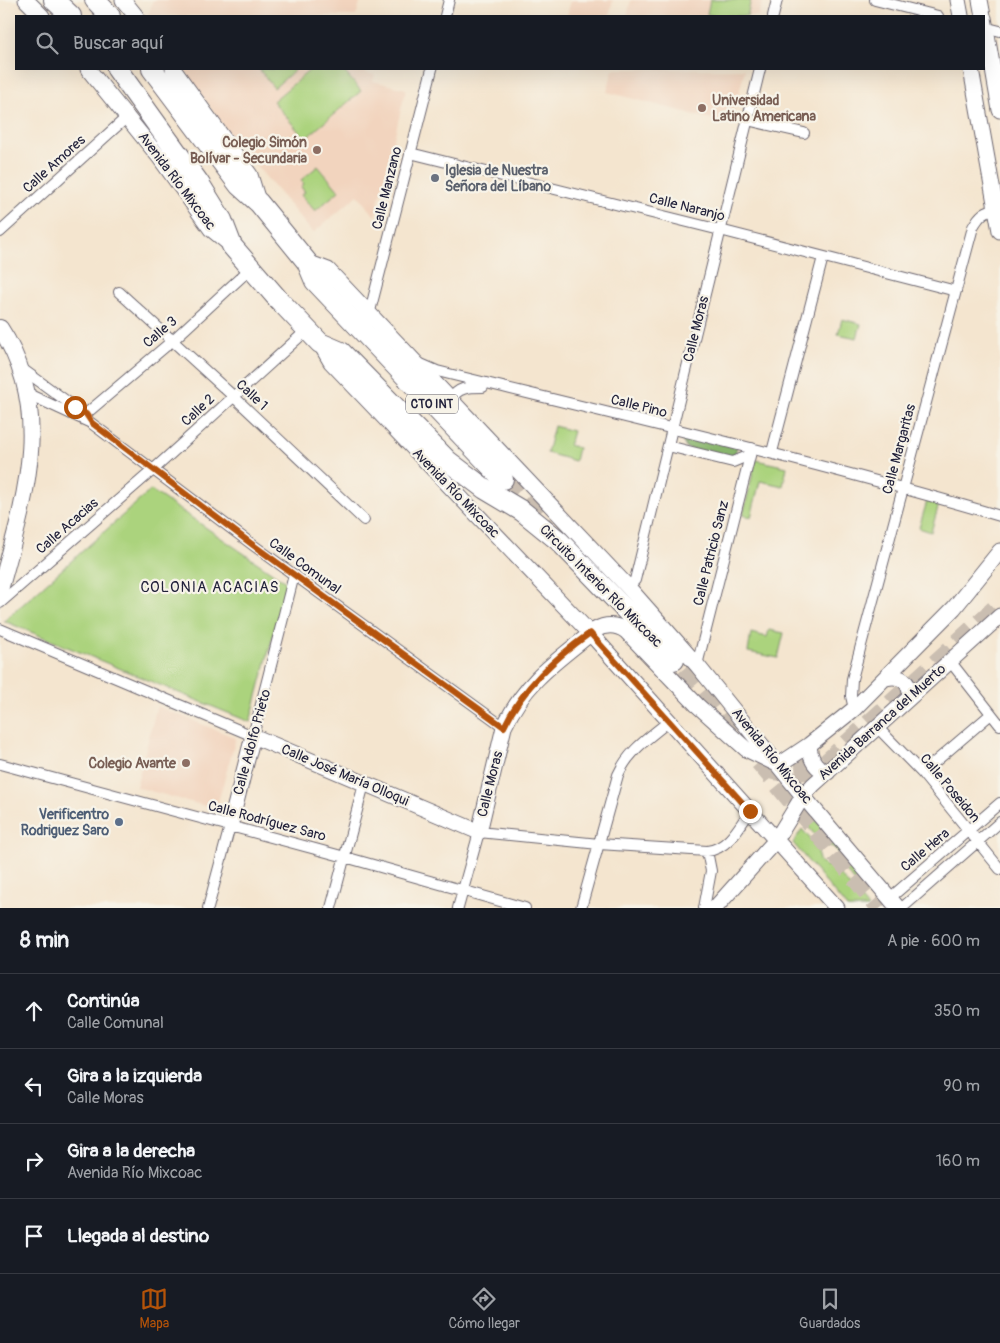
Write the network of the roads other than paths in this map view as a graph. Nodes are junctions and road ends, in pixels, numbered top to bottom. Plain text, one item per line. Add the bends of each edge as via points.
1 (26, 0) edge
2 (95, 0) edge
3 (123, 0) edge
4 (449, 0) edge
5 (777, 0) edge
6 (875, 0) edge
7 (958, 0) edge
8 (980, 0) edge
9 (50, 6) edge
10 (69, 15) edge
11 (109, 15) edge
12 (135, 15) edge
13 (445, 15) edge
14 (773, 15) edge
15 (934, 15) edge
16 (961, 15) edge
17 (984, 15) edge
18 (987, 24) edge
19 (89, 70) edge
20 (118, 70) edge
21 (153, 70) edge
22 (174, 70) edge
23 (432, 70) edge
24 (760, 70) edge
25 (971, 70) edge
26 (1000, 100) edge
27 (977, 105) junction
28 (127, 116) junction
29 (747, 120) junction
30 (804, 133) dead end
31 (410, 153) junction
32 (259, 203) junction
33 (998, 209) edge
34 (720, 230) junction
35 (1000, 230) edge
36 (0, 232) edge
37 (232, 246) junction
38 (823, 257) junction
39 (307, 262) junction
40 (251, 268) junction
41 (119, 292) dead end
42 (956, 292) junction
43 (369, 315) junction
44 (0, 328) edge
45 (313, 336) junction
46 (172, 341) junction
47 (412, 360) junction
48 (21, 368) junction
49 (499, 387) junction
50 (28, 394) junction
51 (233, 396) junction
52 (451, 400) junction
53 (86, 419) junction
54 (672, 428) junction
55 (668, 446) junction
56 (751, 451) junction
57 (772, 452) junction
58 (153, 470) junction
59 (503, 479) tunnel mouth
60 (903, 487) junction
61 (1000, 516) edge
62 (364, 520) dead end
63 (1000, 551) edge
64 (294, 575) junction
65 (628, 587) junction
66 (0, 590) edge
67 (0, 603) edge
68 (1000, 616) edge
69 (0, 629) edge
70 (590, 633) junction
71 (674, 660) tunnel mouth
72 (950, 661) junction
73 (697, 665) junction
74 (886, 678) junction
75 (910, 697) junction
76 (854, 709) junction
77 (991, 714) junction
78 (669, 721) junction
79 (1000, 725) edge
80 (504, 727) junction
81 (876, 727) junction
82 (253, 736) junction
83 (809, 745) junction
84 (0, 764) edge
85 (780, 765) junction
86 (828, 772) junction
87 (922, 772) junction
88 (364, 784) junction
89 (803, 796) junction
90 (1000, 804) edge
91 (750, 811) junction
92 (1000, 822) edge
93 (230, 826) junction
94 (969, 831) junction
95 (478, 832) junction
96 (776, 840) junction
97 (977, 842) junction
98 (599, 844) junction
99 (707, 851) junction
100 (345, 857) junction
101 (1000, 869) edge
102 (462, 891) junction
103 (897, 905) edge
104 (208, 908) edge
105 (332, 908) edge
106 (458, 908) edge
107 (525, 908) edge
108 (581, 908) edge
109 (704, 908) edge
110 (714, 908) edge
111 (837, 908) edge

1 - 9 main road
2 - 11 highway
3 - 12 main road
4 - 13 street
5 - 14 street
6 - 15 street
7 - 16 main road
8 - 17 main road
9 - 10 highway
18 - 26 main road
19 - 28 main road, Avenida Río Mixcoac / CTO INT
20 - 37 highway, CTO INT via 199,183 222,220
21 - 32 highway, CTO INT via 238,184
22 - 32 main road, Avenida Río Mixcoac / CTO INT via 250,175
23 - 31 street, Calle Manzano
24 - 29 street, Calle Moras
25 - 27 main road
26 - 27 street
27 - 33 main road
28 - 36 street, Calle Amores
28 - 37 main road, Avenida Río Mixcoac / CTO INT via 178,181 210,229
29 - 30 street
29 - 34 street, Calle Moras
31 - 34 street, Calle Naranjo
31 - 43 street, Calle Manzano
32 - 39 highway, Avenida Río Mixcoac / CTO INT
33 - 35 main road
33 - 42 street, Calle Margaritas via 985,212 973,227
34 - 38 street, Calle Naranjo
34 - 54 street, Calle Moras
37 - 40 highway, Avenida Río Mixcoac / CTO INT
38 - 42 street, Calle Naranjo
38 - 57 street
39 - 43 main road, Avenida Río Mixcoac / CTO INT via 328,270
39 - 59 highway, CTO INT via 315,281
40 - 45 highway, Avenida Río Mixcoac / CTO INT
40 - 46 street, Calle 3
41 - 46 street, Calle 1
42 - 60 street, Calle Margaritas
43 - 47 main road, Avenida Río Mixcoac / CTO INT
44 - 48 main road
45 - 51 street, Calle 2
45 - 70 main road, Avenida Río Mixcoac / CTO INT via 331,362
45 - 71 highway, Circuito Interior Río Mixcoac / CTO INT via 341,352 448,461 559,540
46 - 51 street, Calle 1
46 - 53 street, Calle 3
47 - 49 street, Calle Pino via 437,372
47 - 52 main road, Avenida Río Mixcoac / CTO INT
48 - 50 main road
48 - 53 street
49 - 52 street, Calle Pino via 464,388
49 - 54 street, Calle Pino
50 - 53 street, Calle Comunal
50 - 66 main road via 28,482
51 - 58 street, Calle 2
51 - 62 street, Calle 1
52 - 65 main road, Avenida Río Mixcoac / CTO INT
53 - 58 street, Calle Comunal
54 - 55 street, Calle Moras
54 - 56 street, Calle Pino
55 - 56 street, Calle Pino via 733,462
55 - 65 street, Calle Moras via 635,580
56 - 57 street, Calle Pino
56 - 73 street, Calle Patricio Sanz
57 - 60 street, Calle Pino
58 - 64 street, Calle Comunal
58 - 67 street, Calle Acacias
60 - 61 street, Calle Pino
60 - 76 street, Calle Margaritas via 852,680
63 - 74 main road, Avenida Barranca del Muerto via 954,608
64 - 80 street, Calle Comunal
64 - 82 street, Calle Adolfo Prieto
65 - 73 main road, Avenida Río Mixcoac / CTO INT
68 - 72 main road, Avenida Barranca del Muerto
69 - 82 street, Calle José María Olloqui
70 - 78 main road, Avenida Río Mixcoac / CTO INT
70 - 80 main road, Calle Moras via 539,675
70 - 85 main road via 606,625 624,630 697,705 746,749
72 - 75 main road, Avenida Barranca del Muerto
72 - 77 street
73 - 85 main road, Avenida Río Mixcoac / CTO INT
74 - 75 main road via 895,676 904,680
74 - 76 main road, Avenida Barranca del Muerto
75 - 81 main road, Avenida Barranca del Muerto
76 - 83 main road, Avenida Barranca del Muerto
77 - 79 street
77 - 87 street
78 - 91 main road, Avenida Río Mixcoac / CTO INT
78 - 98 street via 624,761
80 - 95 main road, Calle Moras
81 - 86 main road, Avenida Barranca del Muerto
81 - 87 street, Calle Poseidon
82 - 88 main road, Calle José María Olloqui
82 - 93 main road, Calle Adolfo Prieto
83 - 85 main road, Avenida Barranca del Muerto
83 - 86 main road via 815,765
84 - 93 street, Calle Rodríguez Saro
85 - 89 main road, Avenida Río Mixcoac / CTO INT
86 - 89 main road, Avenida Barranca del Muerto
87 - 94 street, Calle Poseidon
88 - 95 main road, Calle José María Olloqui
88 - 100 street
89 - 96 main road, Avenida Barranca del Muerto
89 - 103 main road, Avenida Río Mixcoac / CTO INT
90 - 94 street, Calle Hera
91 - 96 main road, Avenida Río Mixcoac / CTO INT
91 - 99 street via 726,843
92 - 97 street, Calle Hera
93 - 100 street, Calle Rodríguez Saro
93 - 104 street, Calle Adolfo Prieto
94 - 97 street, Calle Poseidon
94 - 103 street, Calle Hera
95 - 98 street, Calle José María Olloqui
95 - 102 street, Calle Moras
96 - 110 main road, Avenida Barranca del Muerto
96 - 111 main road, Avenida Río Mixcoac / CTO INT
97 - 101 street, Calle Poseidon
97 - 103 street, Calle Hera
98 - 99 street, Calle José María Olloqui
98 - 108 street
99 - 109 street via 710,871
100 - 102 street, Calle Rodríguez Saro
100 - 105 street
102 - 106 street, Calle Moras
102 - 107 street, Calle Rodríguez Saro

